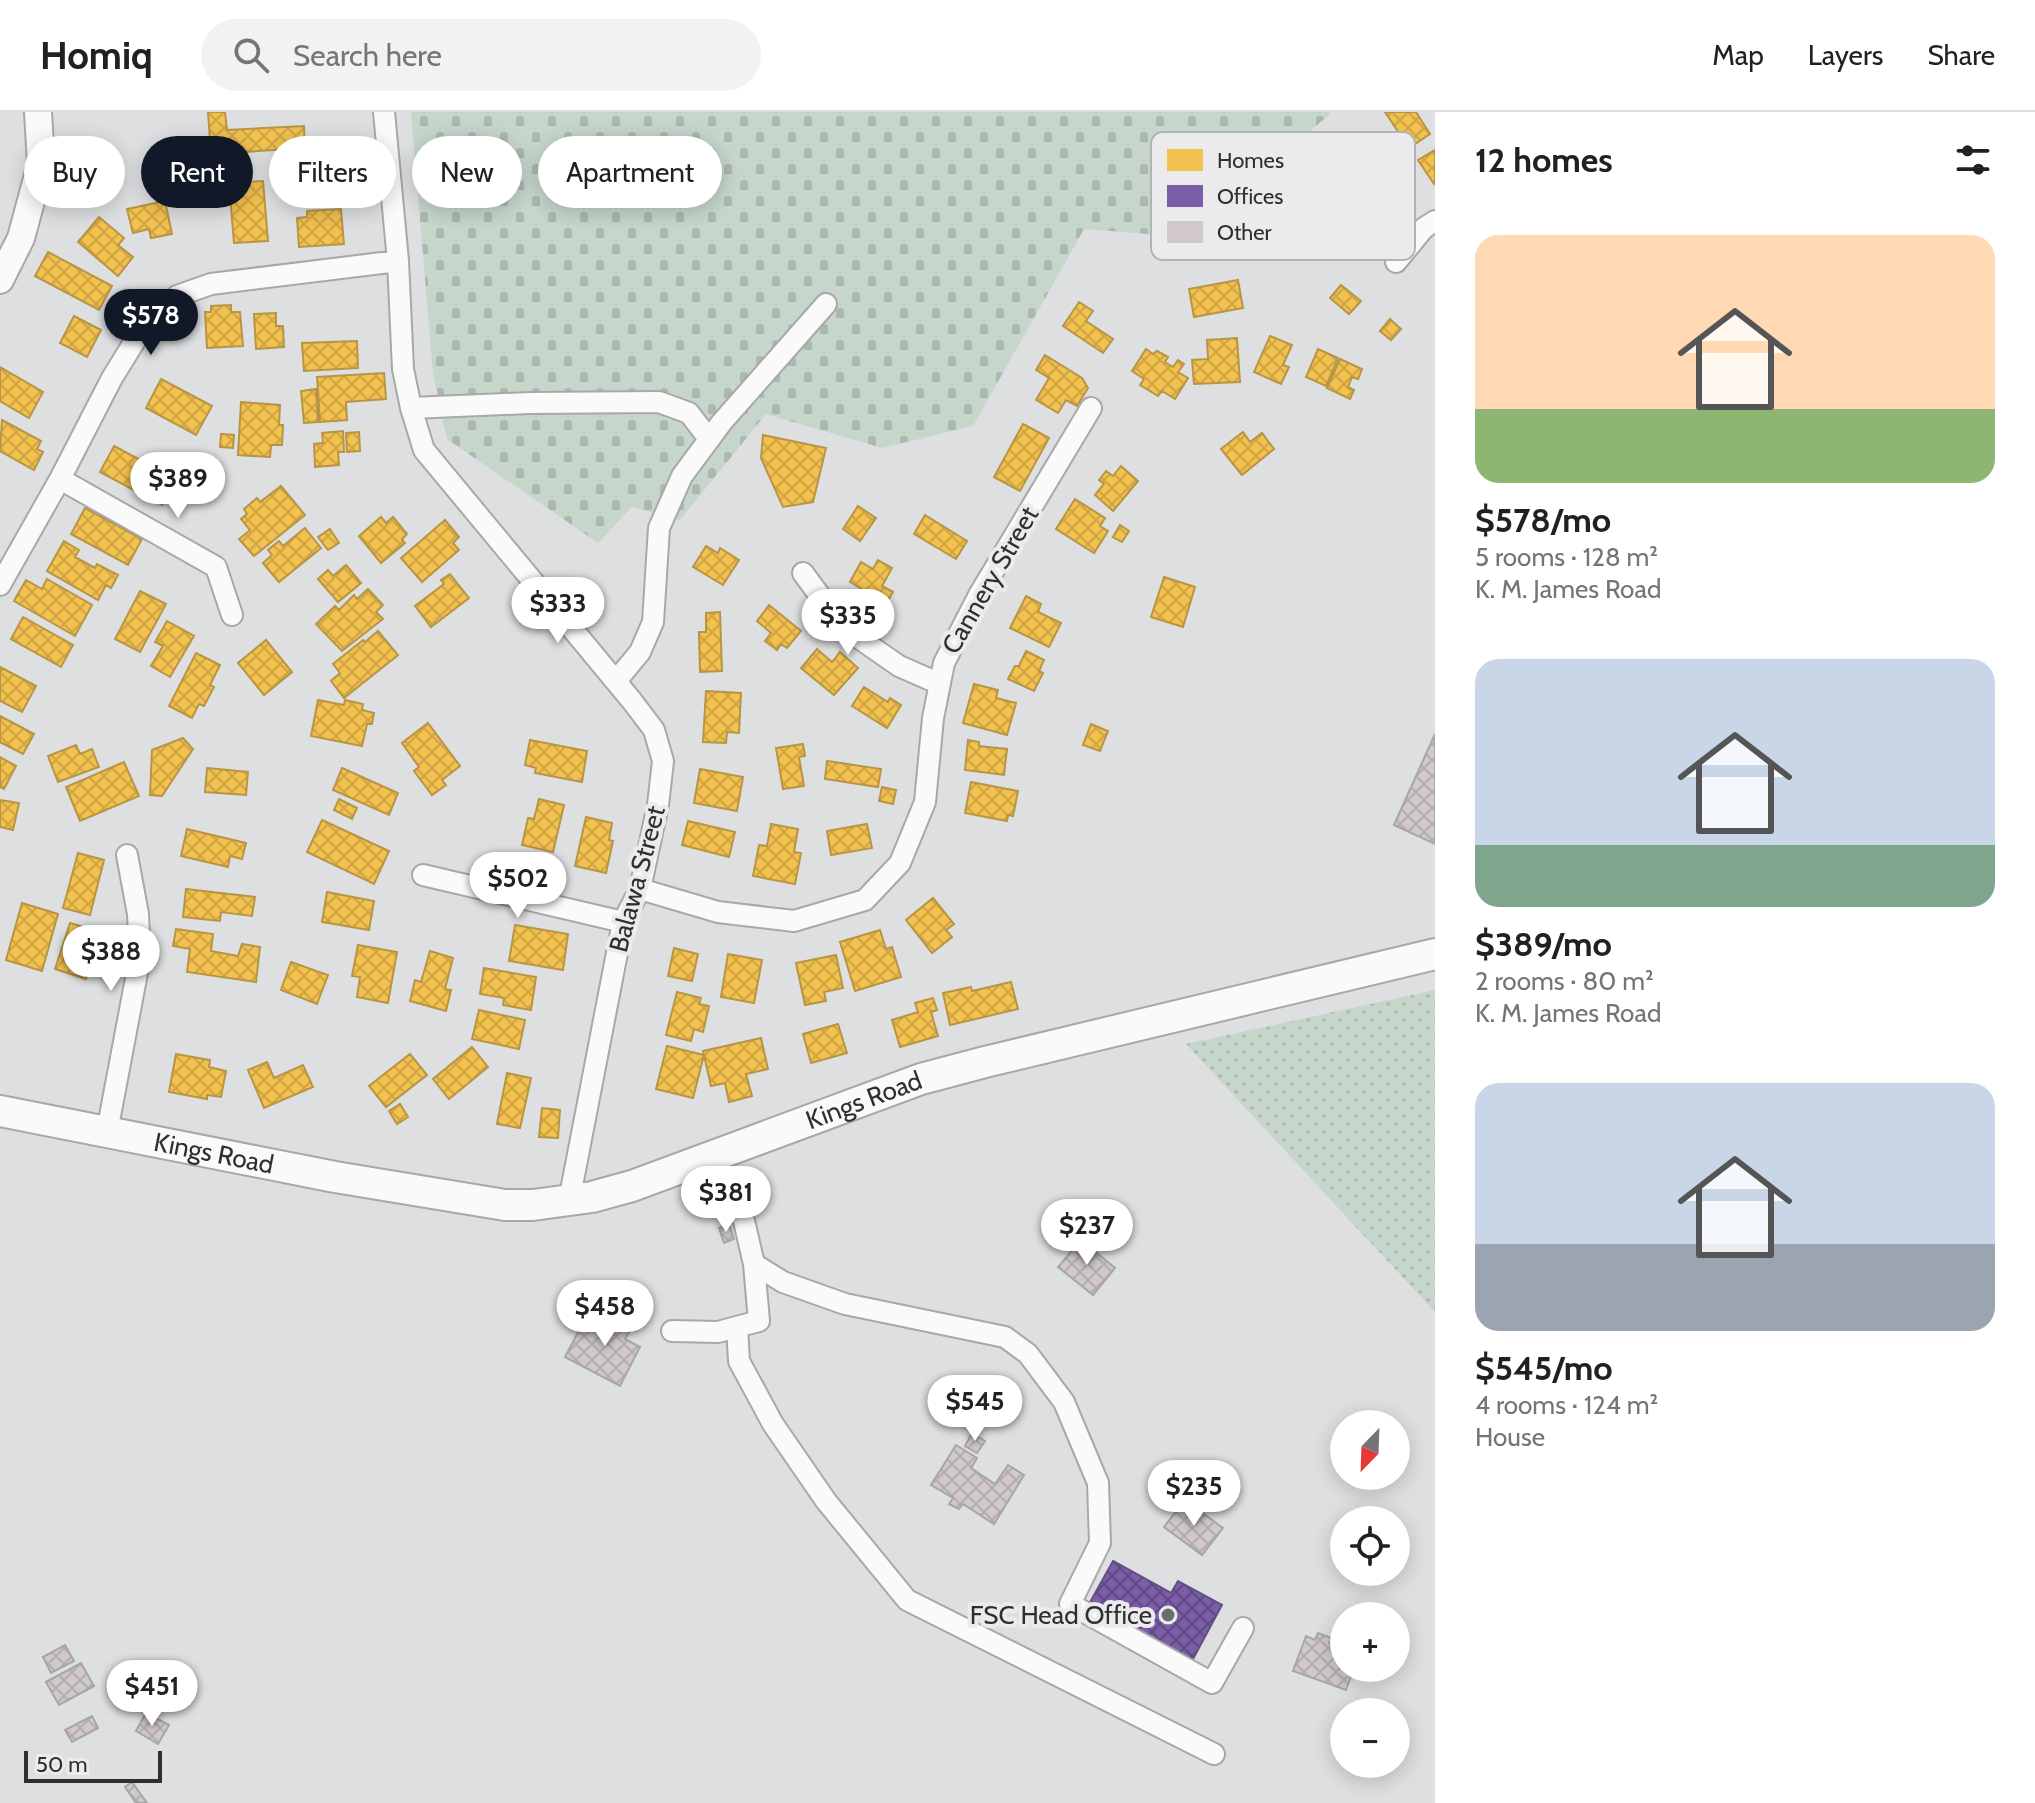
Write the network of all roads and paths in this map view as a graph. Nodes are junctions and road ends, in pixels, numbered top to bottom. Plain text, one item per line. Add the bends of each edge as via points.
1 (38, 112) edge
2 (384, 112) edge
3 (1435, 221) edge
4 (1415, 239) edge
5 (398, 261) junction
6 (0, 280) edge
7 (826, 304) dead end
8 (411, 408) junction
9 (1091, 408) dead end
10 (709, 439) junction
11 (60, 479) junction
12 (803, 573) dead end
13 (0, 585) edge
14 (232, 615) dead end
15 (616, 681) junction
16 (940, 684) junction
17 (127, 855) dead end
18 (423, 875) dead end
19 (640, 889) junction
20 (623, 922) junction
21 (1435, 954) edge
22 (0, 1111) edge
23 (107, 1132) junction
24 (712, 1158) junction
25 (569, 1201) junction
26 (754, 1264) junction
27 (737, 1327) junction
28 (672, 1331) dead end
29 (1243, 1628) dead end
30 (1214, 1754) dead end

1 - 6 main road via 41,164 21,238
2 - 5 street, Balawa Street
3 - 4 street
5 - 8 street, Balawa Street via 403,369
5 - 11 street via 211,284 177,296 141,331
7 - 10 street
8 - 10 street via 659,402 689,413
8 - 15 street, Balawa Street via 424,450
9 - 16 street, Cannery Street via 979,595 944,663
10 - 15 street via 682,476 659,528 653,622 640,652
11 - 13 street
11 - 14 street via 216,567
12 - 16 street via 843,627 899,666
15 - 19 street, Balawa Street via 654,730 663,761
16 - 19 street, Cannery Street via 925,802 900,863 865,900 794,921 718,912
17 - 23 street via 140,957
18 - 20 street
19 - 20 street, Balawa Street
20 - 25 street, Balawa Street
21 - 24 highway, Kings Road via 934,1076
22 - 23 highway, Kings Road
23 - 25 highway, Kings Road via 505,1205
24 - 25 highway, Kings Road via 614,1192
24 - 26 street via 744,1221
26 - 27 street via 759,1321
26 - 29 street via 783,1282 845,1304 1005,1337 1028,1354 1064,1402 1098,1483 1100,1543 1070,1604 1212,1683
27 - 28 street
27 - 30 street via 739,1361 773,1424 826,1501 907,1600

